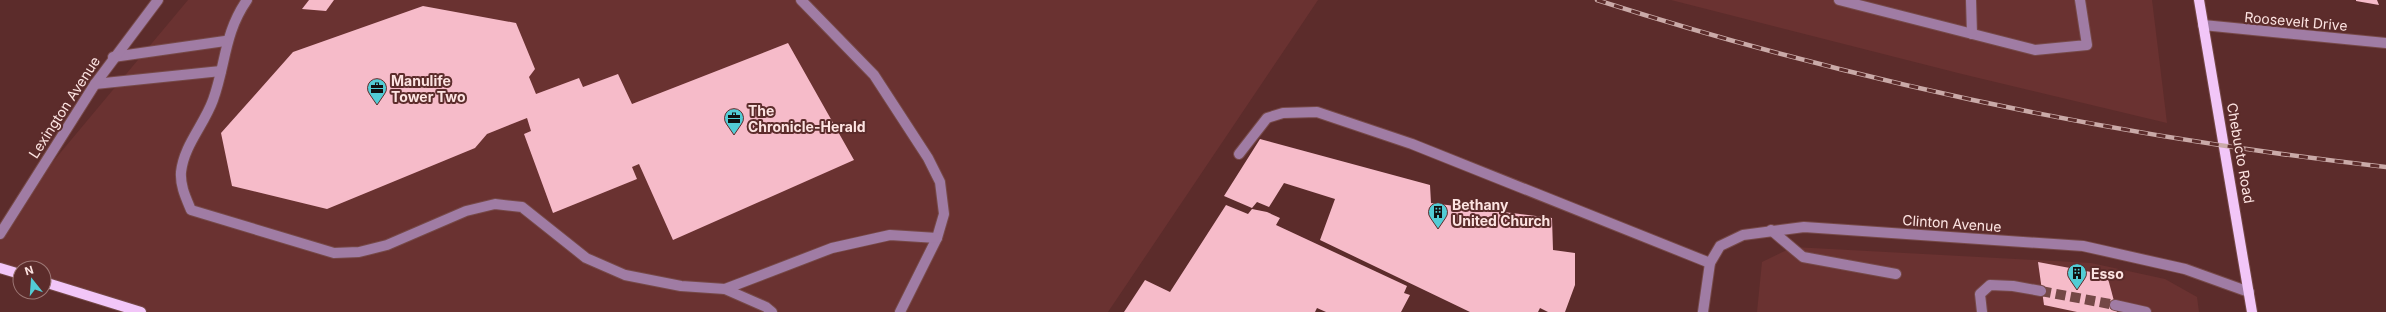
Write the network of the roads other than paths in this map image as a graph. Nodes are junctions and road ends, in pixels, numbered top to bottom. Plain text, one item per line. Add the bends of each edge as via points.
1 (158, 0) edge
2 (247, 0) edge
3 (801, 0) edge
4 (1839, 0) edge
5 (1972, 0) edge
6 (2080, 0) edge
7 (2200, 0) edge
8 (1857, 2) edge
9 (2203, 26) junction
10 (1972, 34) junction
11 (225, 41) junction
12 (2386, 43) edge
13 (113, 58) junction
14 (221, 71) junction
15 (95, 84) junction
16 (1239, 154) dead end
17 (1771, 230) junction
18 (0, 234) edge
19 (937, 238) junction
20 (1710, 263) junction
21 (0, 268) edge
22 (12, 272) edge
23 (1896, 274) dead end
24 (52, 285) edge
25 (725, 289) junction
26 (2041, 291) tunnel mouth
27 (2249, 292) junction
28 (2115, 305) tunnel mouth
29 (128, 311) edge
30 (2148, 311) edge
31 (141, 312) edge
32 (772, 312) edge
33 (900, 312) edge
34 (1703, 312) edge
35 (1982, 312) edge
36 (2252, 312) edge

1 - 13 street, Lexington Avenue
2 - 11 street via 237,13
3 - 19 street via 874,75 928,158 940,182 942,195 944,214
4 - 8 street
5 - 10 street
6 - 10 street via 2086,45 2035,50
7 - 9 main road, Chebucto Road
8 - 10 street
9 - 12 street, Roosevelt Drive
9 - 27 main road, Chebucto Road
11 - 13 street
11 - 14 street
13 - 15 street, Lexington Avenue
14 - 15 street
14 - 25 street via 213,100 183,163 181,188 191,210 334,253 359,252 387,245 466,211 495,204 522,207 586,258 625,275 681,286
15 - 18 street, Lexington Avenue
16 - 20 street via 1267,118 1283,113 1317,112 1419,147
17 - 20 street, Clinton Avenue via 1743,235 1720,246
17 - 23 street via 1803,257
17 - 27 street, Clinton Avenue via 1804,228 2083,246 2185,269
19 - 25 street via 890,235 832,248
19 - 33 street
20 - 34 street, Clinton Avenue
21 - 22 main road
24 - 29 main road
25 - 32 street
26 - 35 street via 2014,286 1990,286 1980,294
27 - 36 main road, Chebucto Road
28 - 30 street
29 - 31 main road

